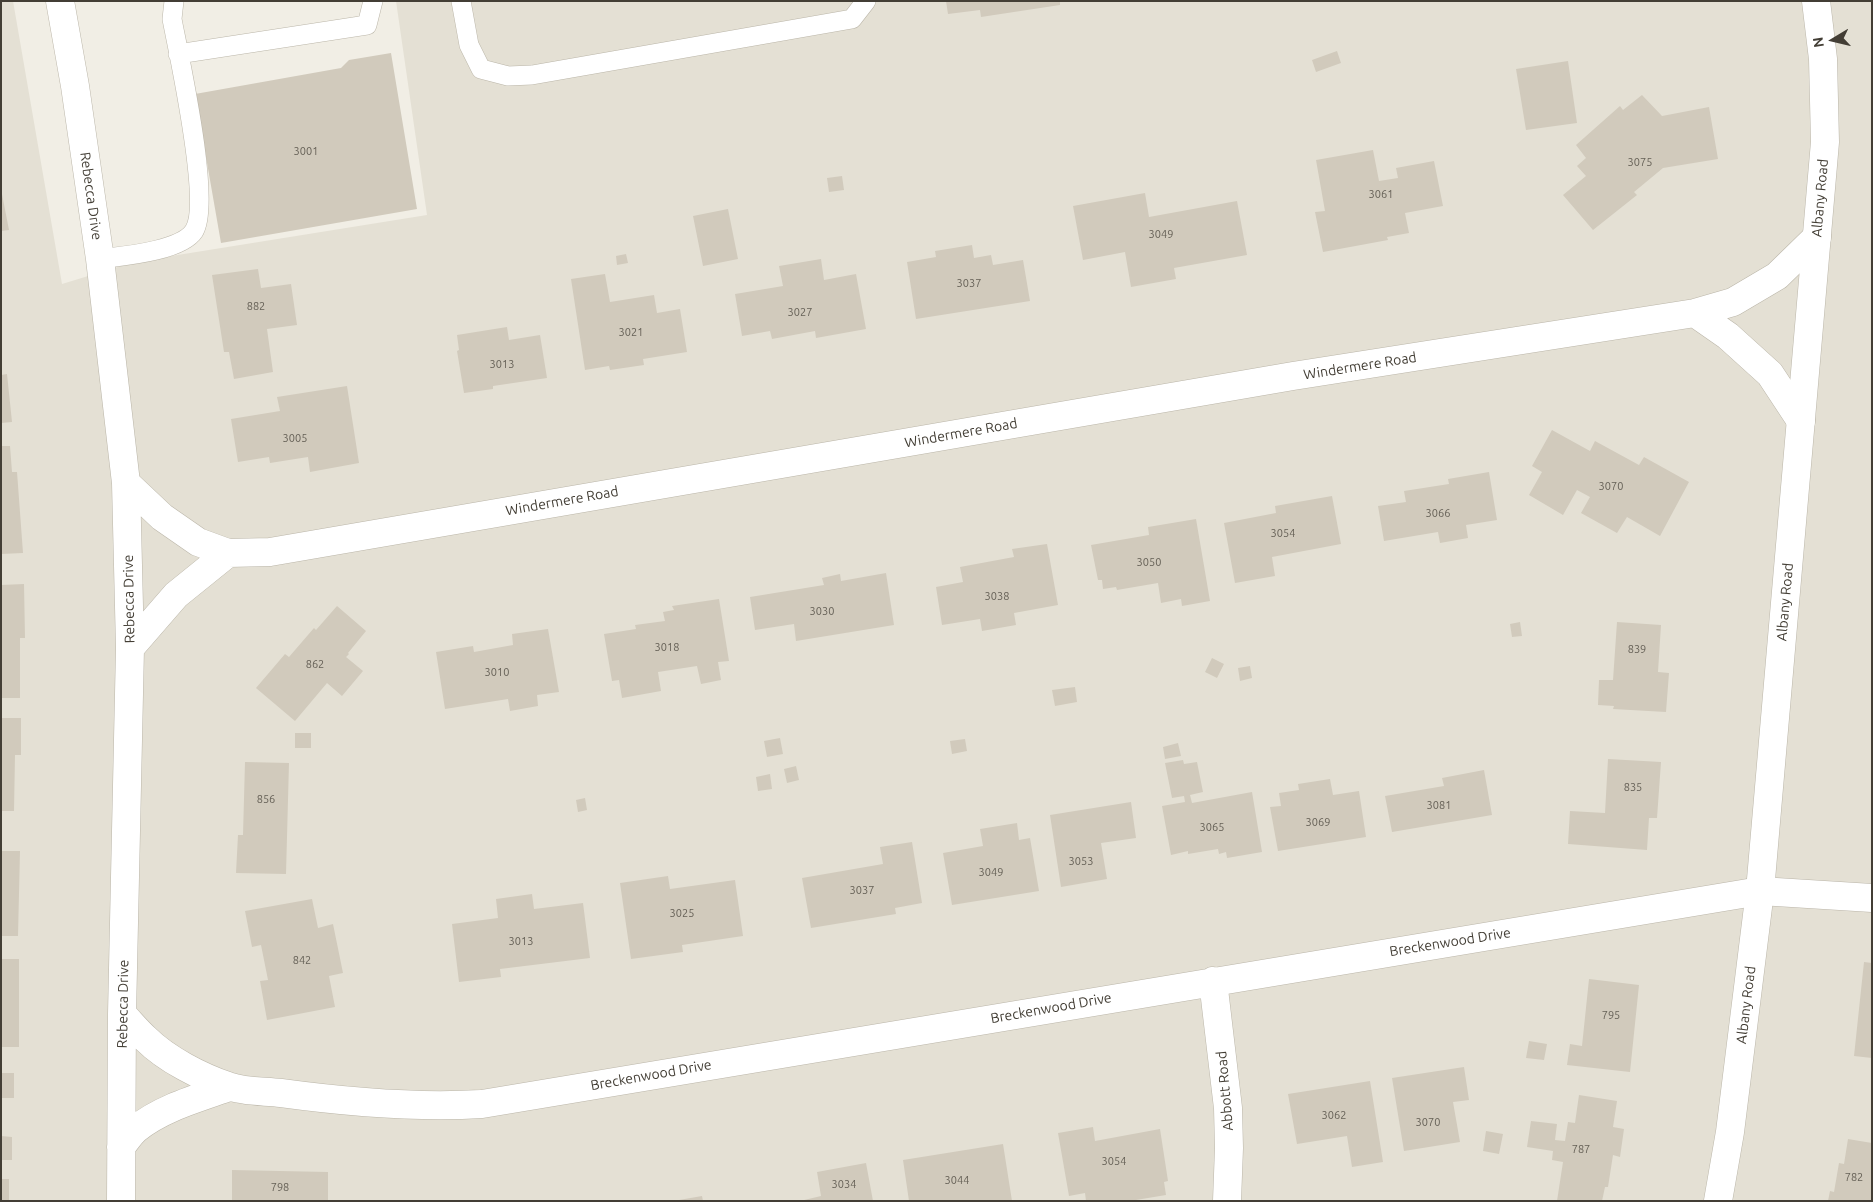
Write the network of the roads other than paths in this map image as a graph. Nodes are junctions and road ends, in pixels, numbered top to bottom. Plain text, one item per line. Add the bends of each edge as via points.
1 (60, 1) edge
2 (174, 1) edge
3 (373, 1) edge
4 (461, 1) edge
5 (866, 1) edge
6 (1816, 1) edge
7 (178, 54) junction
8 (1816, 237) junction
9 (100, 259) junction
10 (1695, 313) junction
11 (1801, 421) junction
12 (126, 483) junction
13 (228, 553) junction
14 (130, 648) junction
15 (1760, 890) junction
16 (1872, 898) edge
17 (1213, 981) junction
18 (122, 1014) junction
19 (229, 1087) junction
20 (121, 1147) junction
21 (121, 1201) edge
22 (1227, 1201) edge
23 (1718, 1201) edge

1 - 9 street, Rebecca Drive
2 - 7 lane via 172,18
3 - 7 lane via 367,25
4 - 5 lane via 469,45 481,69 508,76 532,75 852,19
6 - 8 street, Albany Road via 1823,59 1826,142
7 - 9 lane via 198,180 198,220 193,232 178,243 147,252
8 - 10 street, Windermere Road via 1777,276 1733,302
8 - 11 street, Albany Road
9 - 12 street, Rebecca Drive
10 - 11 street via 1728,336 1770,374
10 - 13 street, Windermere Road via 1274,380 270,552
11 - 15 street, Albany Road
12 - 13 street, Windermere Road via 162,517 198,542
12 - 14 street, Rebecca Drive
13 - 14 street via 176,596
14 - 18 street, Rebecca Drive
15 - 16 street, Breckenwood Drive
15 - 17 street, Breckenwood Drive
15 - 23 street, Albany Road via 1730,1132
17 - 19 street, Breckenwood Drive via 482,1104 400,1105
17 - 22 street, Abbott Road via 1228,1108
18 - 19 street, Breckenwood Drive via 146,1040 167,1056
18 - 20 street, Rebecca Drive
19 - 20 street, Breckenwood Drive via 151,1119 135,1130
20 - 21 street, Rebecca Drive

